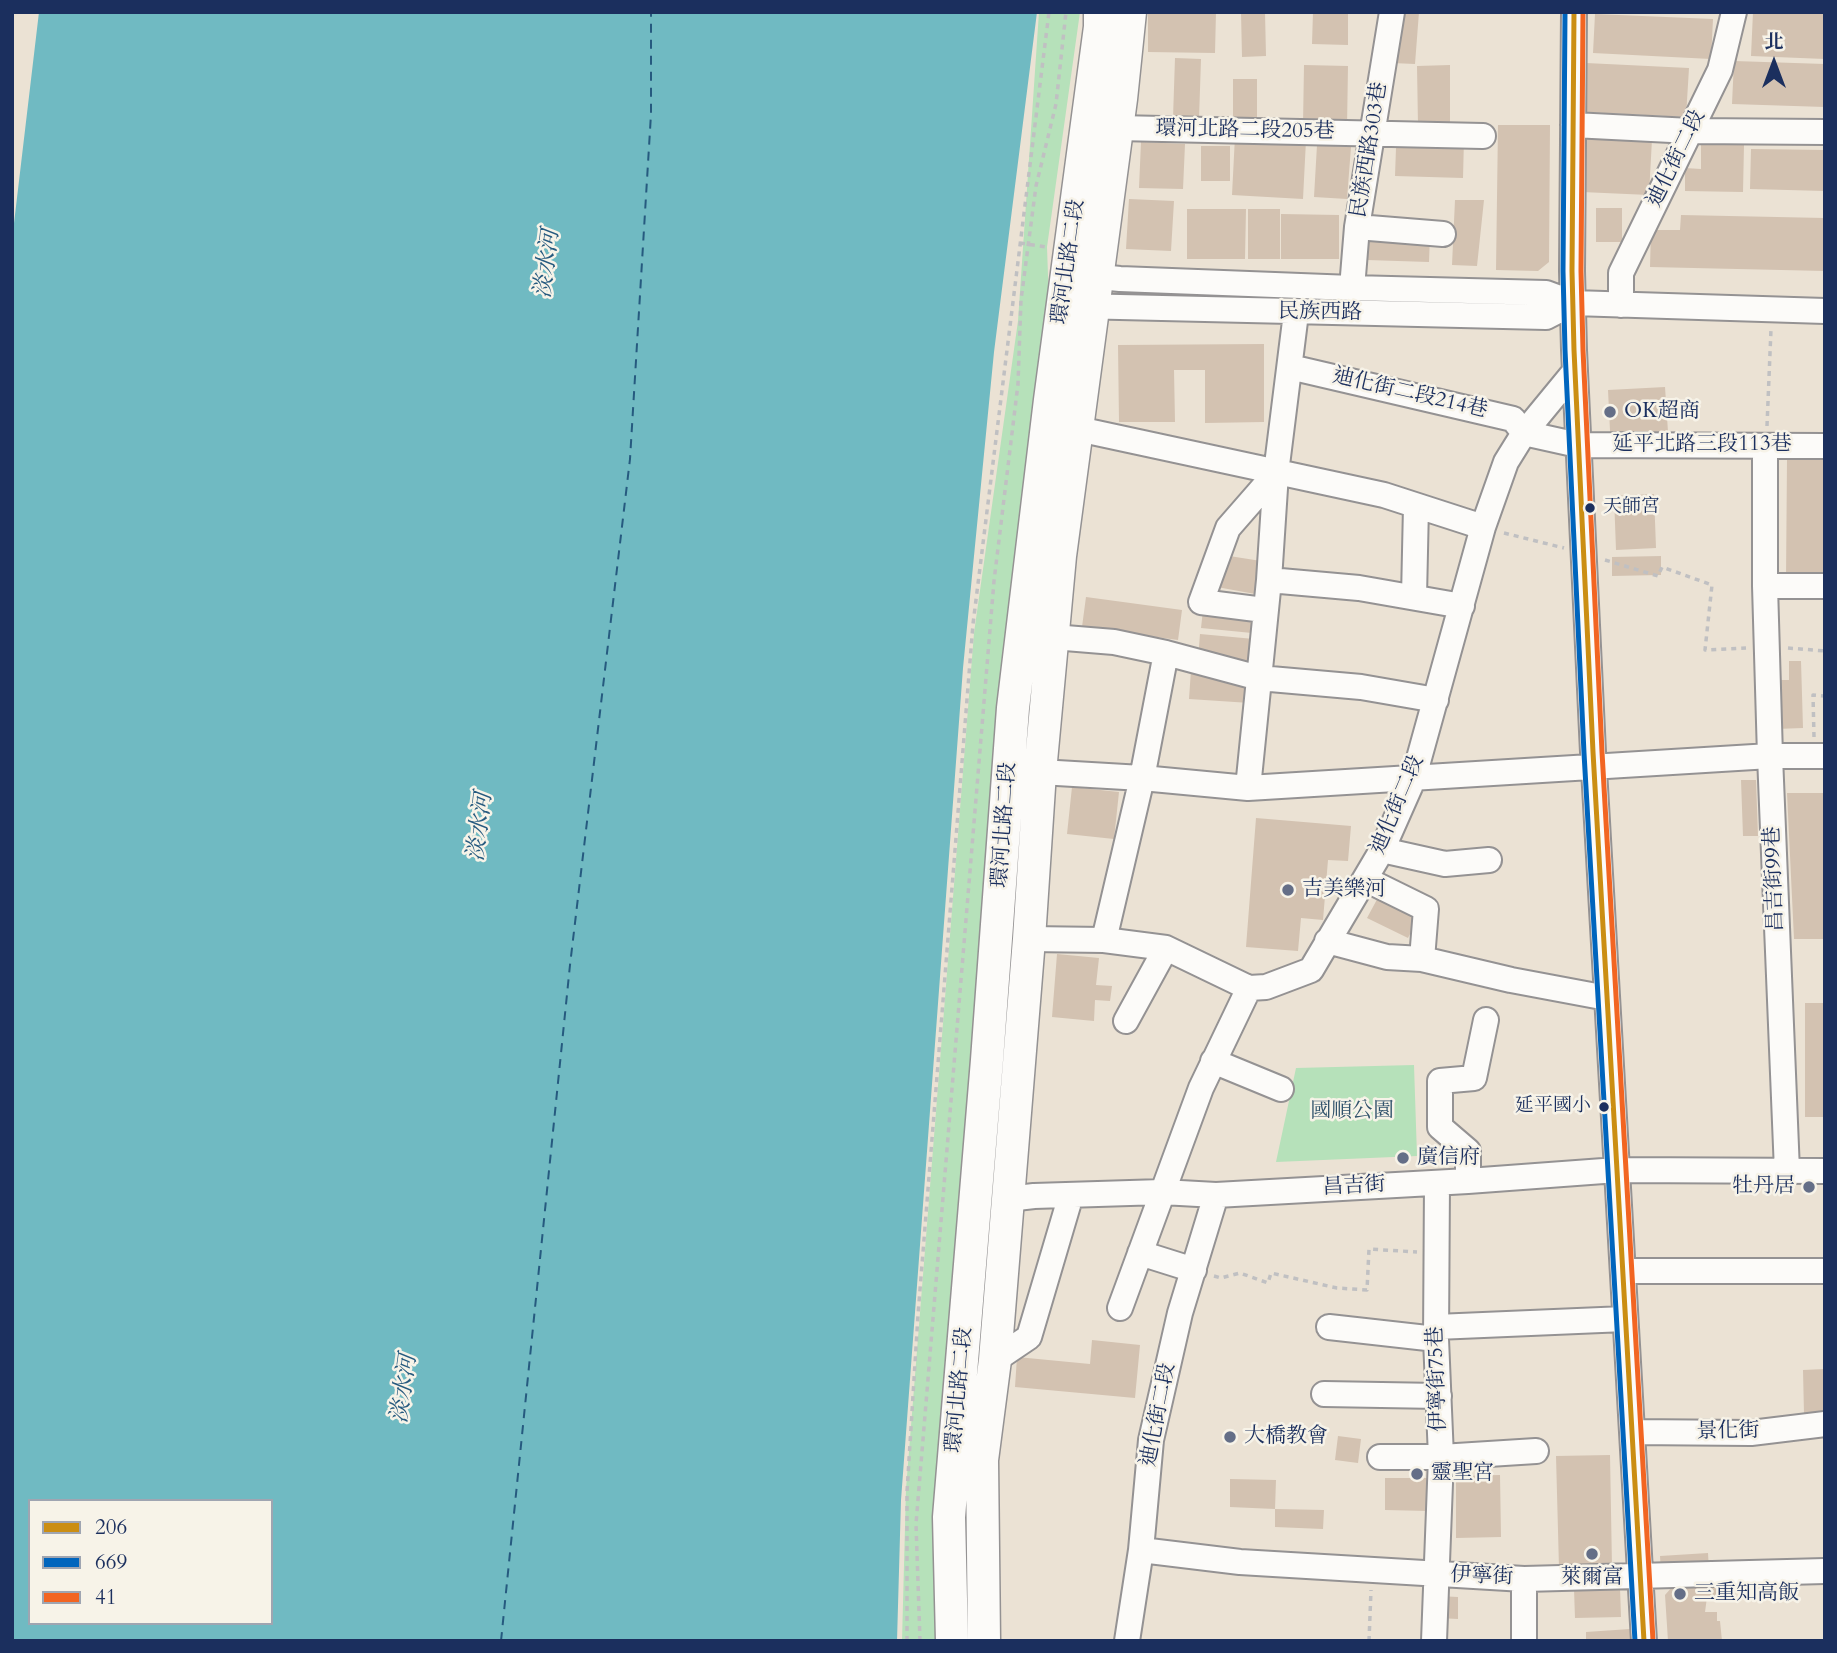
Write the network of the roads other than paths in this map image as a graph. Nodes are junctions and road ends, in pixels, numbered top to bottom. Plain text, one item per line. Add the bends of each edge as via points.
1 (1100, 12) edge
2 (1130, 12) edge
3 (1391, 12) edge
4 (1574, 12) edge
5 (1734, 12) edge
6 (1573, 125) junction
7 (1117, 128) junction
8 (1691, 131) junction
9 (1825, 132) edge
10 (1373, 134) junction
11 (1483, 136) dead end
12 (1357, 227) junction
13 (1443, 234) dead end
14 (1087, 286) junction
15 (1352, 288) junction
16 (1573, 303) junction
17 (1621, 305) junction
18 (1825, 311) edge
19 (1296, 313) junction
20 (1290, 367) junction
21 (1575, 371) junction
22 (1078, 429) junction
23 (1524, 433) junction
24 (1578, 445) junction
25 (1766, 446) junction
26 (1825, 446) edge
27 (1276, 473) junction
28 (1416, 506) junction
29 (1483, 527) junction
30 (1269, 580) junction
31 (1766, 586) junction
32 (1825, 586) edge
33 (1413, 597) junction
34 (1462, 606) junction
35 (1264, 611) junction
36 (1053, 637) junction
37 (1166, 653) junction
38 (1259, 678) junction
39 (1436, 700) junction
40 (1770, 756) junction
41 (1820, 756) edge
42 (1594, 768) junction
43 (1040, 772) junction
44 (1142, 778) junction
45 (1413, 779) junction
46 (1248, 788) junction
47 (1382, 850) junction
48 (1489, 860) dead end
49 (1365, 879) junction
50 (1029, 939) junction
51 (1104, 940) junction
52 (1327, 941) junction
53 (1166, 948) junction
54 (1422, 959) junction
55 (1249, 988) junction
56 (1607, 998) junction
57 (1486, 1020) dead end
58 (1126, 1021) dead end
59 (1213, 1061) junction
60 (1281, 1089) dead end
61 (1617, 1170) junction
62 (1787, 1171) junction
63 (1825, 1171) edge
64 (1468, 1181) junction
65 (1437, 1183) junction
66 (1162, 1192) junction
67 (1071, 1195) junction
68 (1216, 1195) junction
69 (1008, 1199) junction
70 (1140, 1253) junction
71 (1194, 1270) junction
72 (1623, 1271) junction
73 (1825, 1271) edge
74 (1120, 1308) dead end
75 (1625, 1319) junction
76 (1329, 1328) dead end
77 (1436, 1333) junction
78 (995, 1360) junction
79 (1324, 1394) dead end
80 (1439, 1396) junction
81 (1825, 1424) edge
82 (1632, 1432) junction
83 (1536, 1451) dead end
84 (1380, 1457) dead end
85 (1441, 1457) junction
86 (1140, 1550) junction
87 (1825, 1571) edge
88 (1437, 1575) junction
89 (1640, 1575) junction
90 (1524, 1579) junction
91 (952, 1641) edge
92 (984, 1641) edge
93 (1127, 1641) edge
94 (1434, 1641) edge
95 (1524, 1641) edge
96 (1644, 1641) edge

1 - 14 main road, 環河北路二段
2 - 7 main road, 環河北路二段
3 - 10 street, 民族西路303巷
4 - 6 street
5 - 8 street, 迪化街二段 via 1720,70
6 - 8 street
6 - 16 street
7 - 10 street, 環河北路二段205巷
7 - 14 main road, 環河北路二段
8 - 9 street
8 - 17 street, 迪化街二段 via 1621,273
10 - 11 street, 環河北路二段205巷
10 - 12 street, 民族西路303巷
12 - 13 street
12 - 15 street, 民族西路303巷
14 - 15 street, 民族西路
14 - 19 street, 民族西路
14 - 22 main road, 環河北路二段
14 - 91 main road, 環河北路二段 via 1063,306 1013,708 949,1517
15 - 16 street, 民族西路 via 1546,293
16 - 17 street, 民族西路
16 - 19 street, 民族西路 via 1546,317
16 - 21 street
17 - 18 street, 民族西路
19 - 20 street
20 - 23 street, 迪化街二段214巷 via 1513,419
20 - 27 street
21 - 23 street, 迪化街二段
21 - 24 street
22 - 27 street
22 - 36 main road, 環河北路二段
23 - 24 street, 延平北路三段113巷
23 - 29 street, 迪化街二段 via 1506,462
24 - 25 street, 延平北路三段113巷
24 - 42 street
25 - 26 street, 延平北路三段113巷
25 - 31 street, 昌吉街99巷
27 - 28 street
27 - 30 street
27 - 35 street via 1228,528 1201,602
28 - 29 street
28 - 33 street
29 - 34 street, 迪化街二段
30 - 33 street
30 - 35 street
31 - 32 street
31 - 40 street, 昌吉街99巷
33 - 34 street
34 - 39 street, 迪化街二段
35 - 38 street
36 - 37 street via 1114,642
36 - 43 main road, 環河北路二段
37 - 38 street
37 - 44 street
38 - 39 street via 1361,687
38 - 46 street
39 - 45 street, 迪化街二段
40 - 41 street
40 - 42 street
40 - 62 street, 昌吉街99巷
42 - 45 street
42 - 56 street
43 - 44 street
43 - 50 main road, 環河北路二段
44 - 46 street
44 - 51 street
45 - 46 street
45 - 47 street, 迪化街二段
47 - 48 street via 1445,864
47 - 49 street, 迪化街二段
49 - 52 street, 迪化街二段
49 - 54 street via 1426,909
50 - 51 street
50 - 69 main road, 環河北路二段
51 - 53 street
52 - 54 street via 1387,957
52 - 55 street, 迪化街二段 via 1311,970 1266,987
53 - 55 street
53 - 58 street
54 - 56 street
55 - 59 street
56 - 61 street
57 - 64 street via 1474,1078 1440,1081 1440,1127 1468,1151
59 - 60 street
59 - 66 street
61 - 62 street, 昌吉街
61 - 64 street, 昌吉街
61 - 72 street
62 - 63 street, 昌吉街
64 - 65 street, 昌吉街
65 - 68 street, 昌吉街
65 - 77 street, 伊寧街75巷
66 - 67 street, 昌吉街
66 - 68 street, 昌吉街
66 - 70 street
67 - 69 street, 昌吉街
67 - 78 street via 1029,1337
68 - 71 street, 迪化街二段
69 - 78 main road, 環河北路二段
70 - 71 street
70 - 74 street
71 - 86 street, 迪化街二段 via 1151,1440
72 - 73 street
72 - 75 street
75 - 77 street
75 - 82 street
76 - 77 street
77 - 80 street, 伊寧街75巷
78 - 92 main road, 環河北路二段 via 982,1460
79 - 80 street
80 - 85 street, 伊寧街75巷
81 - 82 street, 景化街 via 1751,1433
82 - 89 street
83 - 85 street
84 - 85 street
85 - 88 street, 伊寧街75巷
86 - 88 street, 伊寧街 via 1240,1562
86 - 93 street, 迪化街二段
87 - 89 street, 伊寧街
88 - 90 street, 伊寧街
88 - 94 street, 伊寧街75巷
89 - 90 street, 伊寧街
89 - 96 street
90 - 95 street

